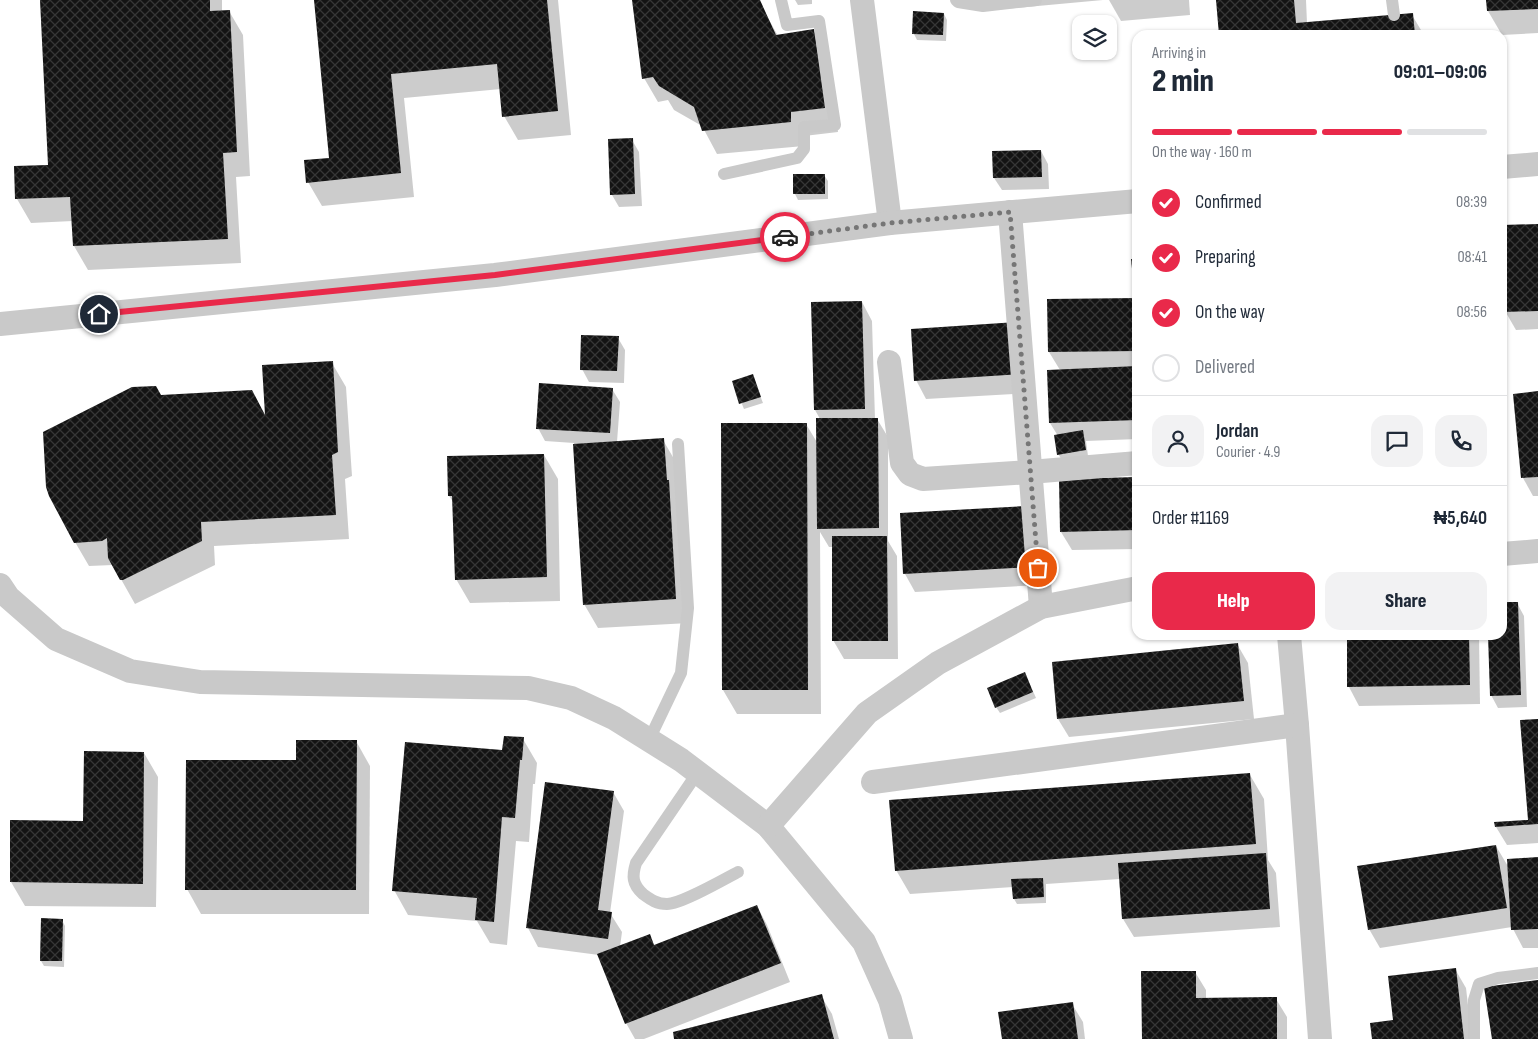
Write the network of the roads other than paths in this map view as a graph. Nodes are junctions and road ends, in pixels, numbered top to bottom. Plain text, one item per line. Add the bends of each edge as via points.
1 (781, 0) edge
2 (862, 0) edge
3 (956, 0) edge
4 (1036, 0) edge
5 (1392, 0) edge
6 (1394, 15) dead end
7 (1538, 164) edge
8 (1507, 167) edge
9 (724, 174) dead end
10 (1132, 202) edge
11 (1010, 212) junction
12 (890, 223) junction
13 (0, 324) edge
14 (889, 362) dead end
15 (678, 444) dead end
16 (1132, 464) edge
17 (1030, 472) junction
18 (1538, 551) edge
19 (1507, 554) edge
20 (0, 585) edge
21 (1132, 589) edge
22 (1041, 607) junction
23 (1288, 640) edge
24 (1297, 725) junction
25 (649, 740) junction
26 (698, 772) junction
27 (873, 782) dead end
28 (768, 826) junction
29 (738, 872) dead end
30 (1538, 973) edge
31 (901, 1039) edge
32 (1320, 1039) edge
33 (1474, 1039) edge

1 - 9 lane via 787,25 819,21 836,125 804,127 804,149 797,158
2 - 12 street
3 - 4 lane via 983,6
5 - 6 lane
7 - 8 street
10 - 11 street
11 - 12 street
11 - 17 street
12 - 13 street via 495,275
14 - 17 street via 902,463 910,474 923,479
15 - 25 lane via 688,608 681,673
16 - 17 street
17 - 22 street
18 - 19 street
20 - 25 street via 8,597 56,639 130,672 200,682 528,688 571,698 614,718
21 - 22 street
22 - 28 street via 938,663 866,713
23 - 24 street
24 - 27 street
24 - 32 street
25 - 26 street
26 - 28 street
26 - 29 lane via 636,863 632,876 638,889 653,902 668,904
28 - 31 street via 864,942 890,1000
30 - 33 lane via 1479,984 1474,1000

